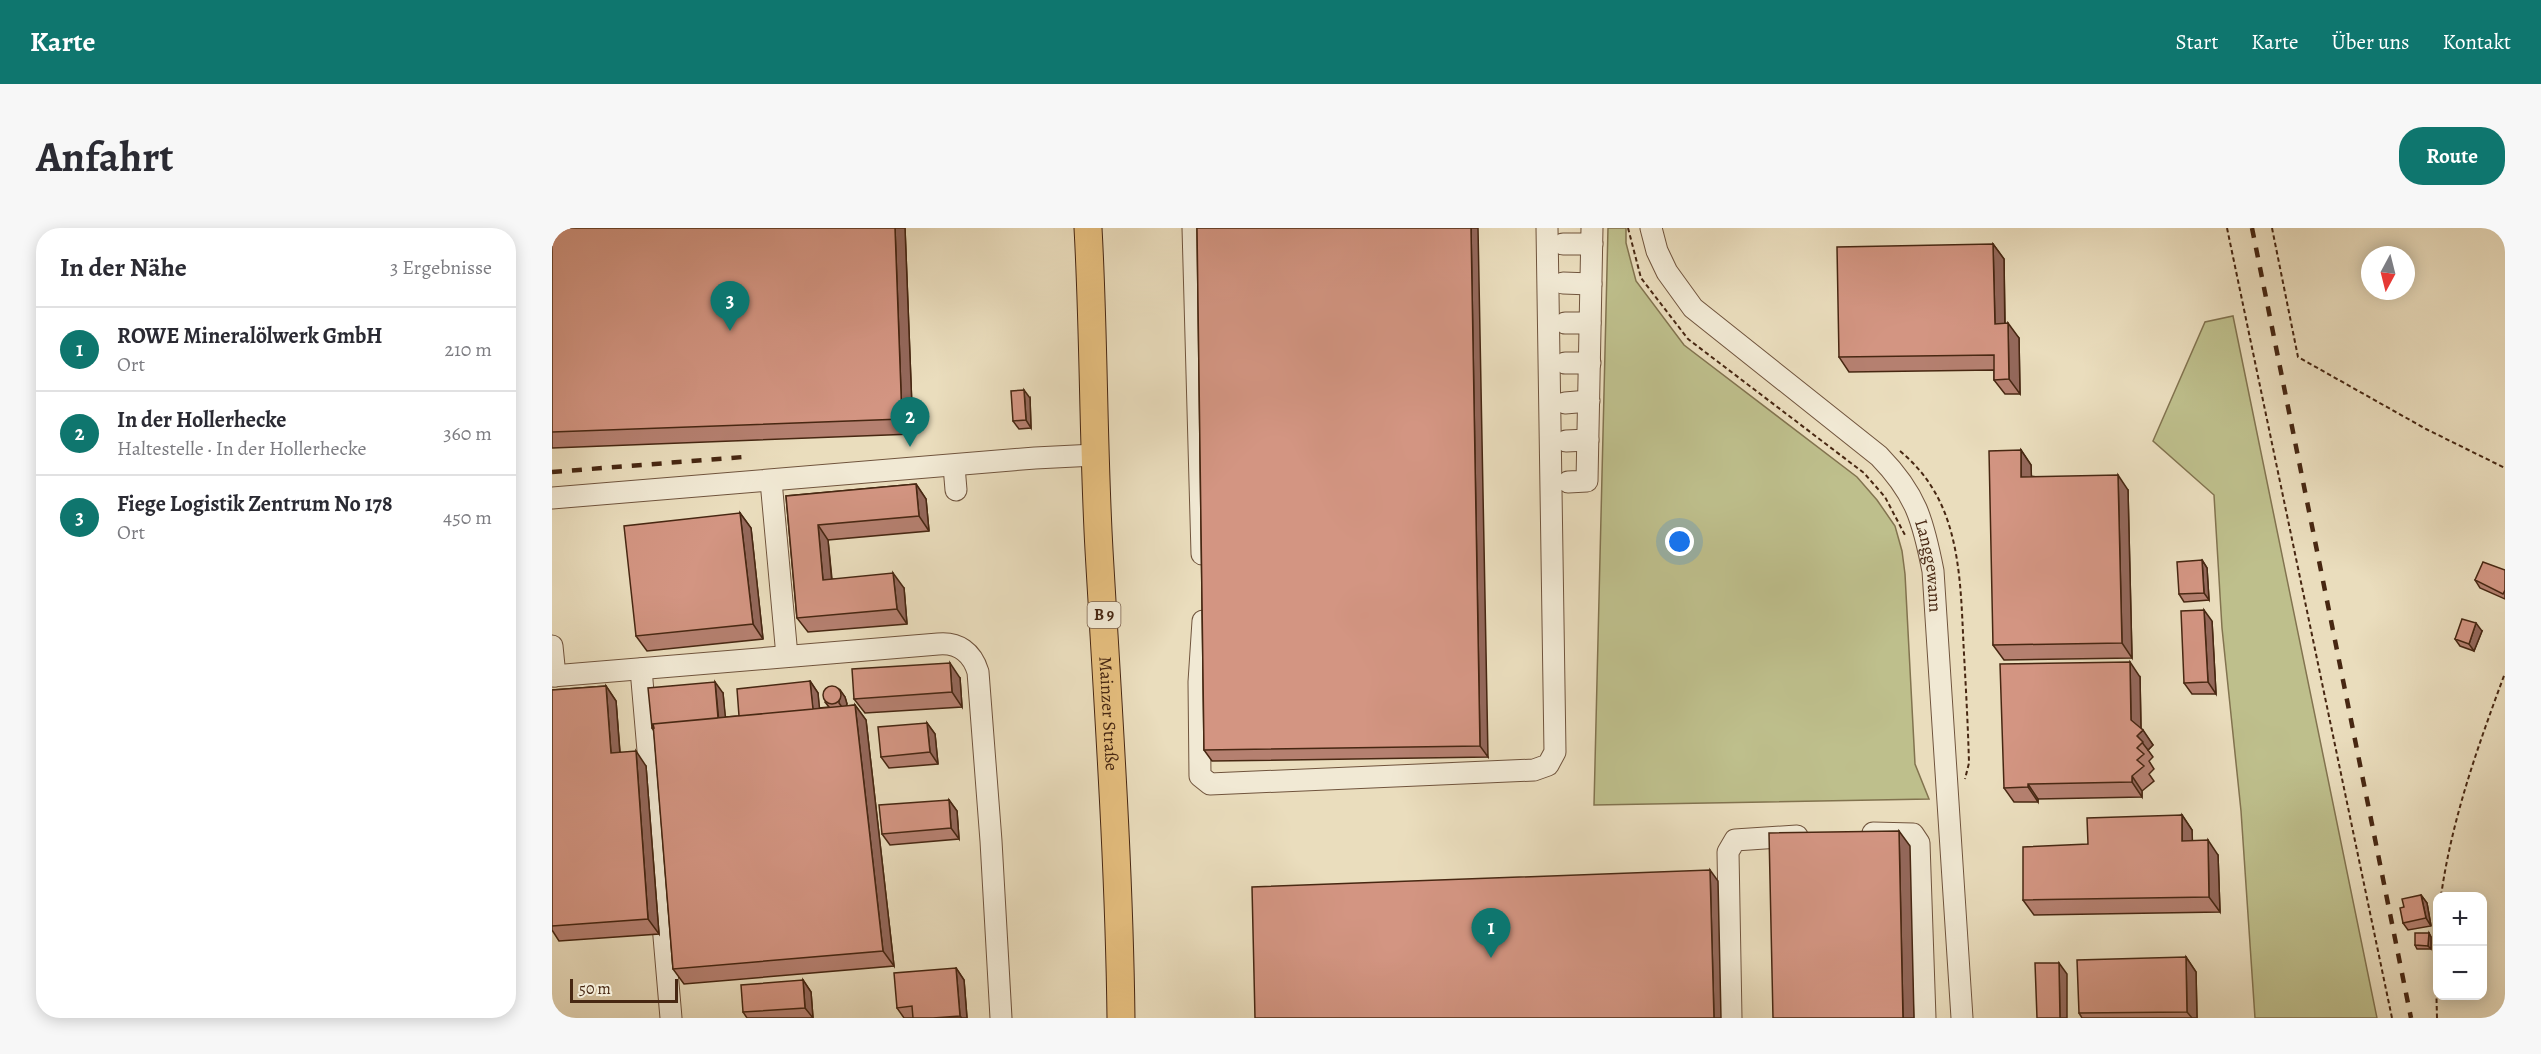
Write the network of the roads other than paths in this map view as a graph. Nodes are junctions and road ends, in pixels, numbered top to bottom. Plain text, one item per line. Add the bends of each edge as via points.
1 (1088, 228) edge
2 (1192, 228) edge
3 (1547, 228) edge
4 (1651, 228) edge
5 (1592, 236) edge
6 (1563, 244) dead end
7 (1563, 284) dead end
8 (1591, 284) junction
9 (1565, 323) dead end
10 (1590, 323) junction
11 (1565, 363) dead end
12 (1590, 363) junction
13 (1589, 402) junction
14 (1565, 403) dead end
15 (1588, 440) junction
16 (1566, 441) dead end
17 (1095, 456) junction
18 (954, 466) junction
19 (771, 481) junction
20 (1568, 482) dead end
21 (956, 490) dead end
22 (552, 498) edge
23 (1202, 578) edge
24 (1203, 601) edge
25 (552, 646) edge
26 (787, 656) junction
27 (641, 669) junction
28 (553, 676) edge
29 (1850, 834) edge
30 (1815, 835) edge
31 (671, 1018) edge
32 (1001, 1018) edge
33 (1121, 1018) edge
34 (1731, 1018) edge
35 (1925, 1018) edge
36 (1962, 1018) edge

1 - 17 main road, Mainzer Straße / B 9
2 - 23 street
3 - 24 street via 1555,752 1548,765 1534,770 1210,784 1200,776
4 - 36 street, Langgewann via 1667,272 1692,308 1879,456 1914,501 1924,527 1934,583
5 - 6 street
5 - 8 street
7 - 8 street
8 - 10 street
9 - 10 street
10 - 12 street
11 - 12 street
12 - 13 street
13 - 14 street
13 - 15 street
15 - 16 street
15 - 20 street via 1587,481
17 - 18 street
17 - 33 main road, Mainzer Straße / B 9 via 1112,734
18 - 19 street
18 - 21 street
19 - 22 street
19 - 26 street
25 - 28 street
26 - 27 street
26 - 32 street via 948,643 959,646 975,661
27 - 28 street
27 - 31 street
29 - 35 street via 1912,834 1918,843
30 - 34 street via 1735,840 1728,852

